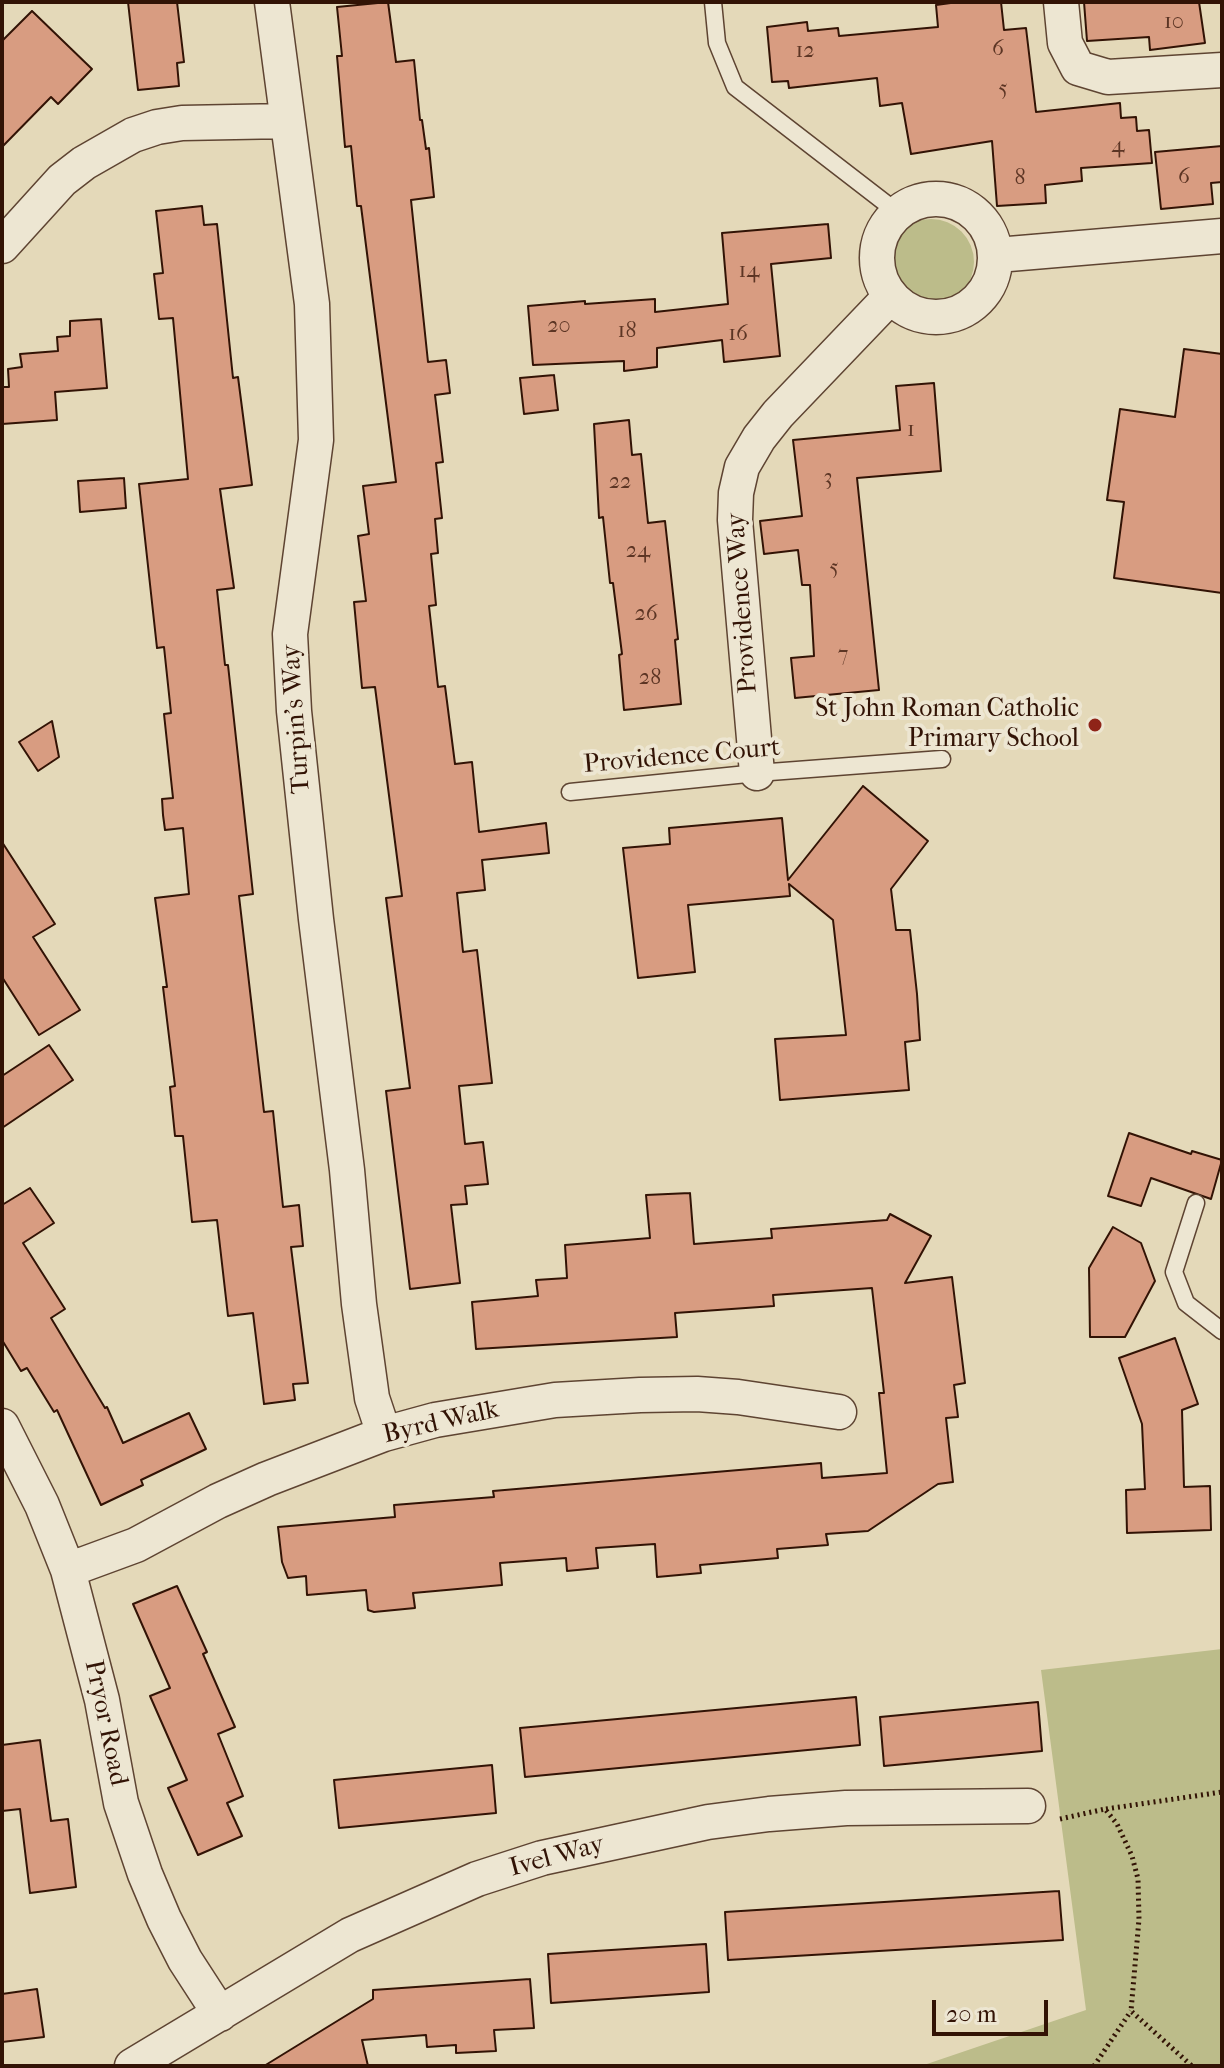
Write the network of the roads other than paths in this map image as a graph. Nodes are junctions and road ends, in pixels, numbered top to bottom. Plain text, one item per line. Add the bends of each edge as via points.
1 (272, 2) edge
2 (713, 2) edge
3 (1061, 2) edge
4 (1222, 70) edge
5 (287, 121) junction
6 (897, 212) junction
7 (1222, 236) edge
8 (2, 246) edge
9 (997, 255) junction
10 (890, 297) junction
11 (942, 759) dead end
12 (757, 773) junction
13 (570, 792) dead end
14 (1196, 1203) dead end
15 (1222, 1331) edge
16 (839, 1412) dead end
17 (2, 1426) edge
18 (384, 1434) junction
19 (68, 1570) junction
20 (1028, 1806) road end
21 (220, 2014) junction
22 (132, 2066) edge

1 - 5 street, Turpin's Way
2 - 6 lane via 717,43 735,87
3 - 4 street via 1065,43 1078,68 1108,77
5 - 8 street via 182,123 133,135 62,180
5 - 18 street, Turpin's Way via 312,304 316,440 290,634 294,711 359,1304 372,1398
6 - 9 street via 915,202 954,201 973,211 990,231
6 - 10 street via 877,244 876,264
7 - 9 street
9 - 10 street via 990,284 974,304 955,315 928,317 903,309
10 - 12 street, Providence Way via 778,414 742,467 735,520
11 - 12 lane, Providence Court
12 - 13 lane, Providence Court
14 - 15 lane via 1174,1272 1186,1303
16 - 18 street, Byrd Walk via 738,1397 640,1395 555,1400
17 - 19 street, Pryor Road
18 - 19 street, Byrd Walk via 267,1479 136,1545
19 - 21 street, Pryor Road via 102,1700 121,1803 145,1874 185,1960
20 - 21 street, Ivel Way via 769,1814 542,1858 477,1879 362,1929
21 - 22 street, Ivel Way

